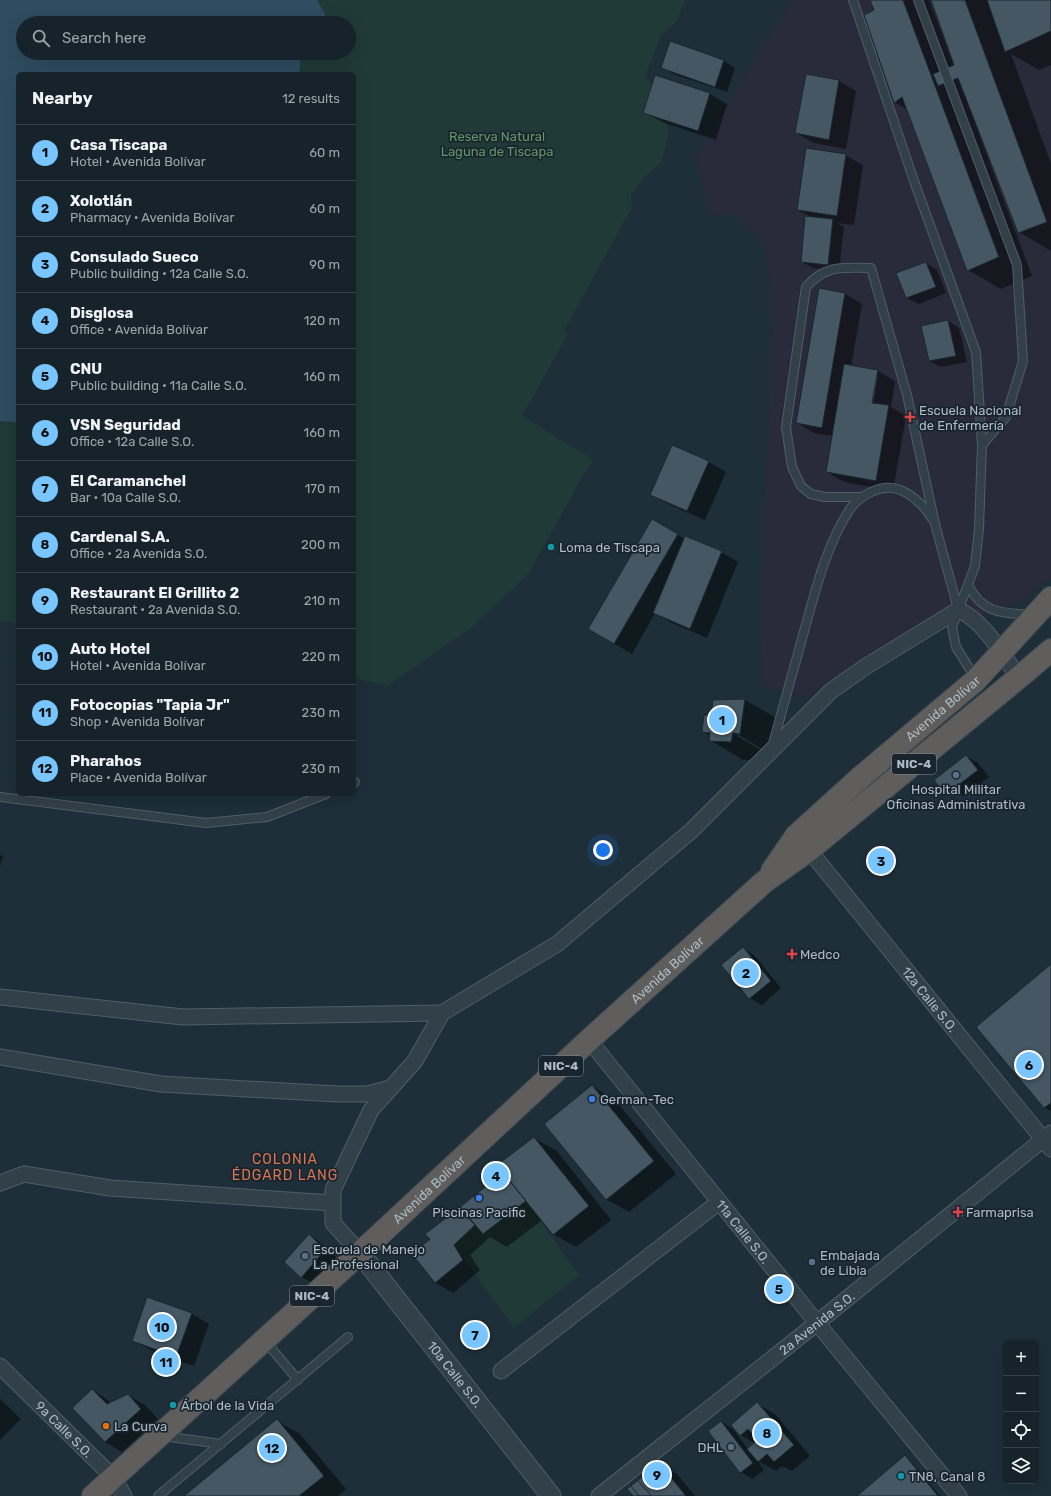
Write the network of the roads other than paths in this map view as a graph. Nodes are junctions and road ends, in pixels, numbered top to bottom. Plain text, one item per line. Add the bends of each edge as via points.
1 (853, 0) edge
2 (918, 0) edge
3 (982, 445) junction
4 (861, 497) junction
5 (935, 524) junction
6 (968, 585) junction
7 (1051, 598) edge
8 (958, 610) junction
9 (1036, 615) junction
10 (1001, 652) junction
11 (1047, 655) edge
12 (1019, 678) junction
13 (976, 680) junction
14 (771, 749) junction
15 (846, 792) junction
16 (321, 796) edge
17 (0, 797) edge
18 (809, 850) junction
19 (764, 882) junction
20 (0, 997) edge
21 (442, 1013) junction
22 (589, 1040) junction
23 (0, 1057) edge
24 (390, 1088) junction
25 (1049, 1140) edge
26 (0, 1183) edge
27 (719, 1202) junction
28 (333, 1203) junction
29 (360, 1253) junction
30 (817, 1323) junction
31 (348, 1337) dead end
32 (264, 1340) junction
33 (0, 1366) edge
34 (501, 1371) dead end
35 (298, 1380) junction
36 (159, 1436) junction
37 (221, 1444) junction
38 (113, 1477) junction
39 (93, 1496) edge
40 (124, 1496) edge
41 (158, 1496) edge
42 (551, 1496) edge
43 (600, 1496) edge
44 (959, 1496) edge

1 - 3 lane via 914,181 976,352
2 - 3 lane via 1017,265 1023,361 1006,417
3 - 6 lane via 979,529 975,566
4 - 5 lane via 876,490 896,488 911,495 924,507
4 - 5 lane via 825,497 811,494 801,486 792,467 786,427 806,288 813,279 833,268 871,268 907,395
4 - 14 lane via 850,508 836,534 817,586
5 - 8 lane
6 - 8 lane
6 - 9 lane via 974,597 997,612
7 - 9 highway, Avenida Bolívar / NIC-4
8 - 10 street via 982,628
8 - 13 lane via 952,627 956,647
8 - 14 street via 830,691
9 - 10 highway, Avenida Bolívar / NIC-4
10 - 12 street
10 - 13 highway, Avenida Bolívar / NIC-4
11 - 12 highway, Avenida Bolívar / NIC-4
12 - 18 highway, Avenida Bolívar / NIC-4
13 - 15 highway, Avenida Bolívar / NIC-4
14 - 21 street via 691,831 557,944
15 - 18 highway via 834,811 806,836
15 - 19 highway, Avenida Bolívar / NIC-4 via 796,836
16 - 17 lane via 266,817 206,823
18 - 19 highway, Avenida Bolívar / NIC-4
18 - 25 street, 12a Calle S.O.
19 - 22 highway, Avenida Bolívar / NIC-4
20 - 21 street via 183,1016
21 - 24 street via 415,1061
22 - 27 street, 11a Calle S.O.
22 - 29 highway, Avenida Bolívar / NIC-4
23 - 24 street via 161,1084 337,1094 368,1094
24 - 28 street via 371,1110 333,1190
25 - 30 street, 2a Avenida S.O.
26 - 28 street via 24,1174 110,1188
27 - 30 street, 11a Calle S.O.
27 - 34 street
28 - 29 street via 334,1223
29 - 32 highway, Avenida Bolívar / NIC-4
29 - 42 street, 10a Calle S.O.
30 - 43 street, 2a Avenida S.O.
30 - 44 street, 11a Calle S.O.
31 - 35 lane
32 - 35 lane
32 - 36 highway, Avenida Bolívar / NIC-4
33 - 38 street, 9a Calle S.O.
35 - 37 lane
36 - 37 lane
36 - 38 highway, Avenida Bolívar / NIC-4
37 - 41 lane
38 - 39 highway, Avenida Bolívar / NIC-4
38 - 40 street, 9a Calle S.O.

